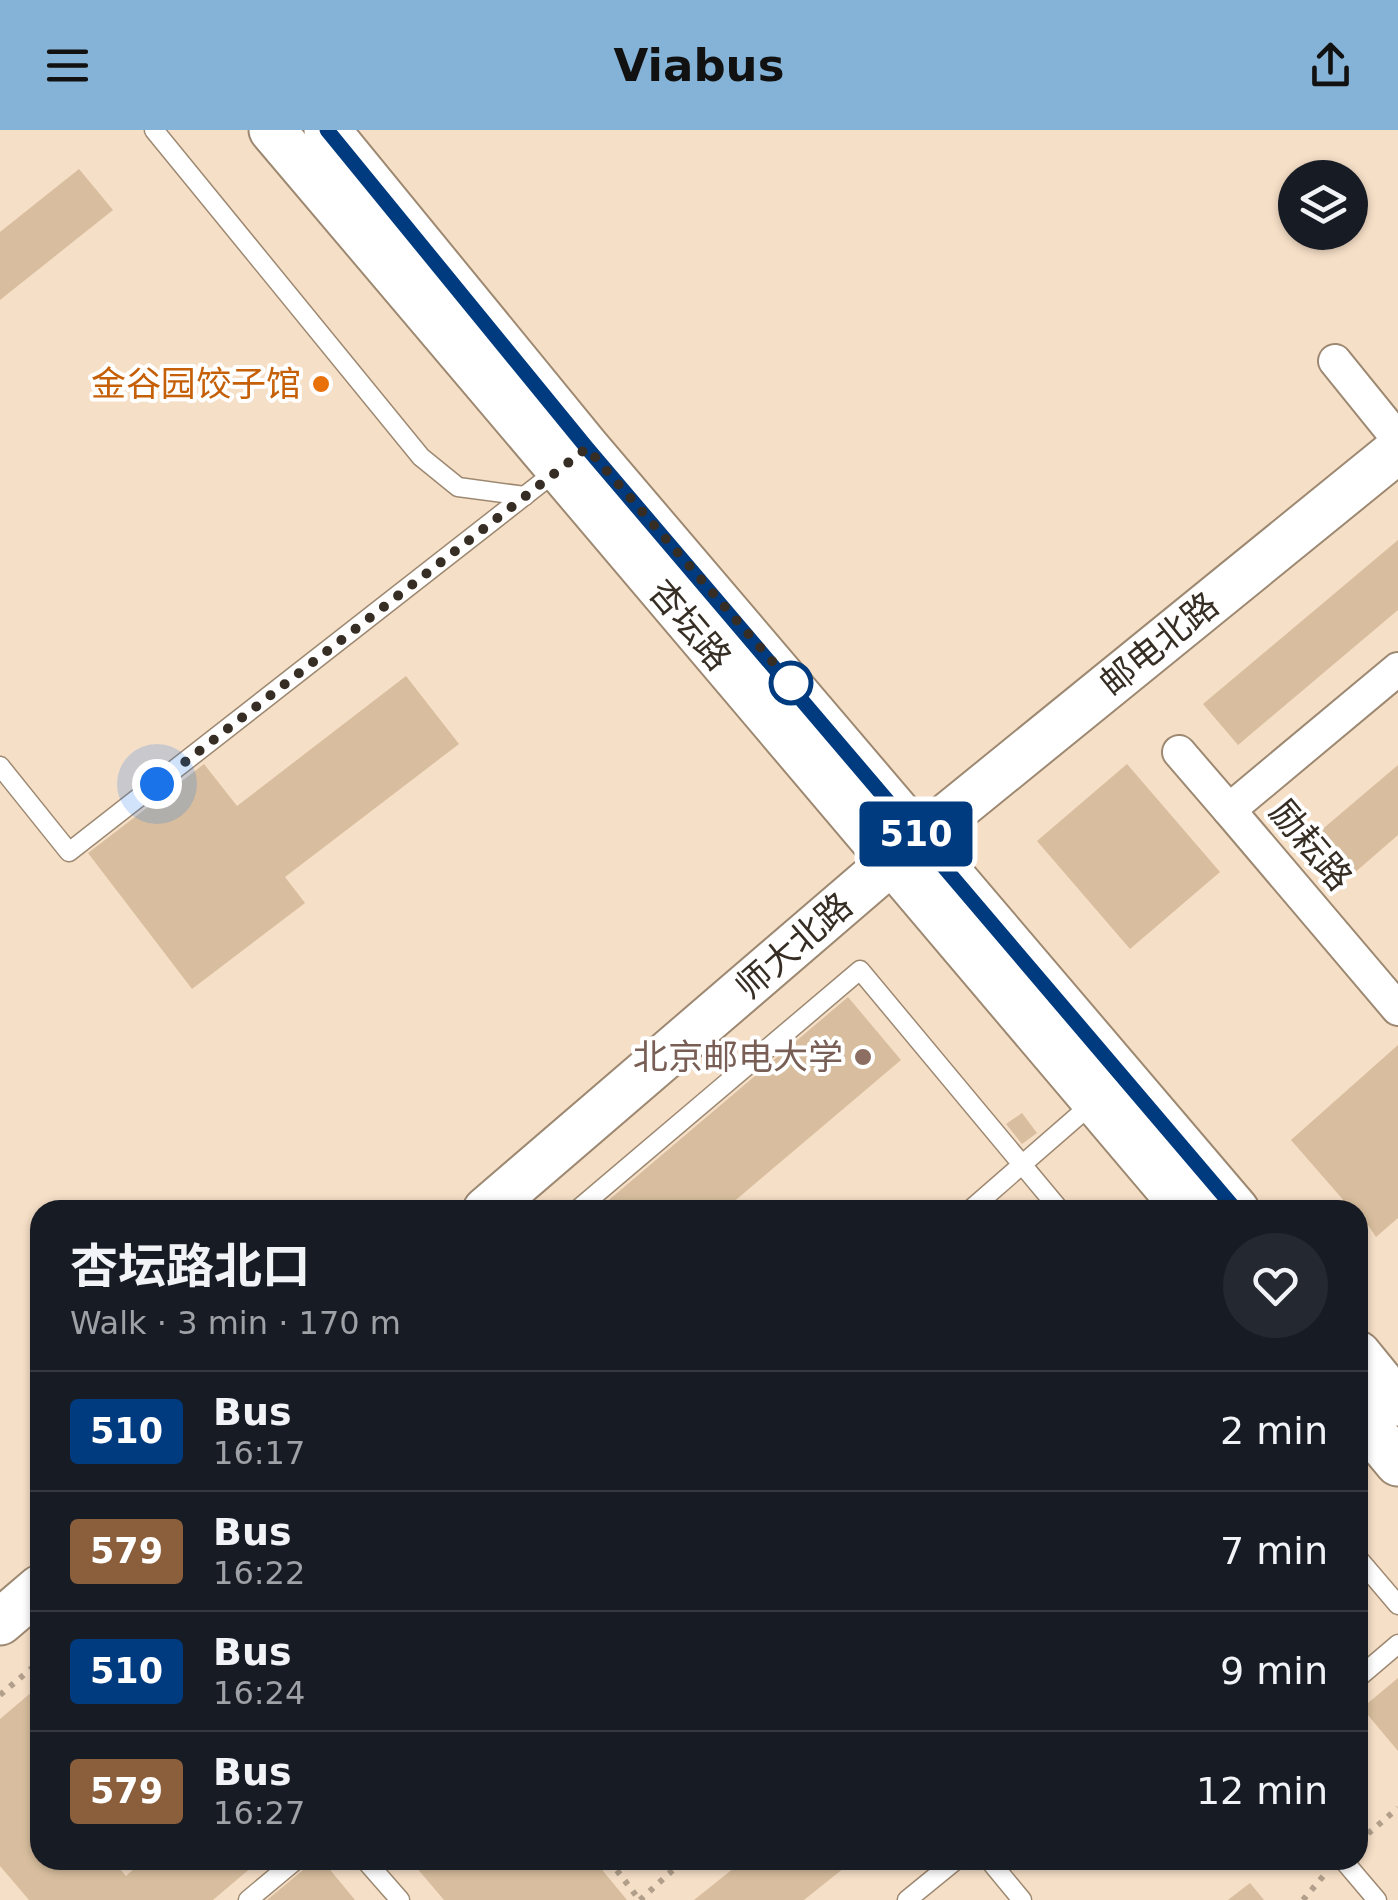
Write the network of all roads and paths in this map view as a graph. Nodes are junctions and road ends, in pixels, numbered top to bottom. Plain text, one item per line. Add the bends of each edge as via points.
1 (154, 130) edge
2 (272, 130) edge
3 (328, 130) edge
4 (1335, 361) dead end
5 (1398, 439) edge
6 (1398, 450) edge
7 (557, 471) junction
8 (1398, 669) edge
9 (1179, 752) dead end
10 (0, 766) edge
11 (1229, 810) junction
12 (906, 850) junction
13 (1398, 1008) edge
14 (1110, 1089) junction
15 (1022, 1165) junction
16 (498, 1200) edge
17 (589, 1200) edge
18 (982, 1200) edge
19 (1052, 1200) edge
20 (1181, 1200) edge
21 (1226, 1200) edge
22 (1368, 1366) edge
23 (1398, 1403) edge
24 (1368, 1426) edge
25 (1398, 1463) edge
26 (1368, 1570) edge
27 (30, 1596) edge
28 (1398, 1605) edge
29 (0, 1622) edge
30 (1398, 1644) edge
31 (30, 1670) edge
32 (1368, 1670) edge
33 (0, 1695) edge
34 (1398, 1808) edge
35 (1368, 1834) edge
36 (284, 1870) edge
37 (374, 1870) edge
38 (617, 1870) edge
39 (672, 1870) edge
40 (944, 1870) edge
41 (997, 1870) edge
42 (1331, 1870) edge
43 (1349, 1870) edge
44 (639, 1899) edge
45 (248, 1900) edge
46 (400, 1900) edge
47 (907, 1900) edge
48 (1022, 1900) edge
49 (1303, 1900) edge
50 (1377, 1900) edge

1 - 7 lane via 420,457 458,487
2 - 7 street, 杏坛路
3 - 7 street, 杏坛路
4 - 5 street
6 - 12 street, 邮电北路
7 - 10 lane via 69,852
7 - 12 street, 杏坛路
8 - 11 street, 励耘路
9 - 11 street
11 - 13 street, 励耘路
12 - 14 street, 杏坛路
12 - 16 street, 师大北路
14 - 15 lane
14 - 20 street, 杏坛路
14 - 21 street, 杏坛路
15 - 17 lane via 860,970
15 - 18 lane
15 - 19 lane
22 - 23 street
24 - 25 street
26 - 28 lane
27 - 29 street
30 - 32 lane
31 - 33 path
34 - 35 path
36 - 45 lane
37 - 46 lane
38 - 44 path
39 - 44 path
40 - 47 lane
41 - 48 lane
42 - 49 path
43 - 50 lane

